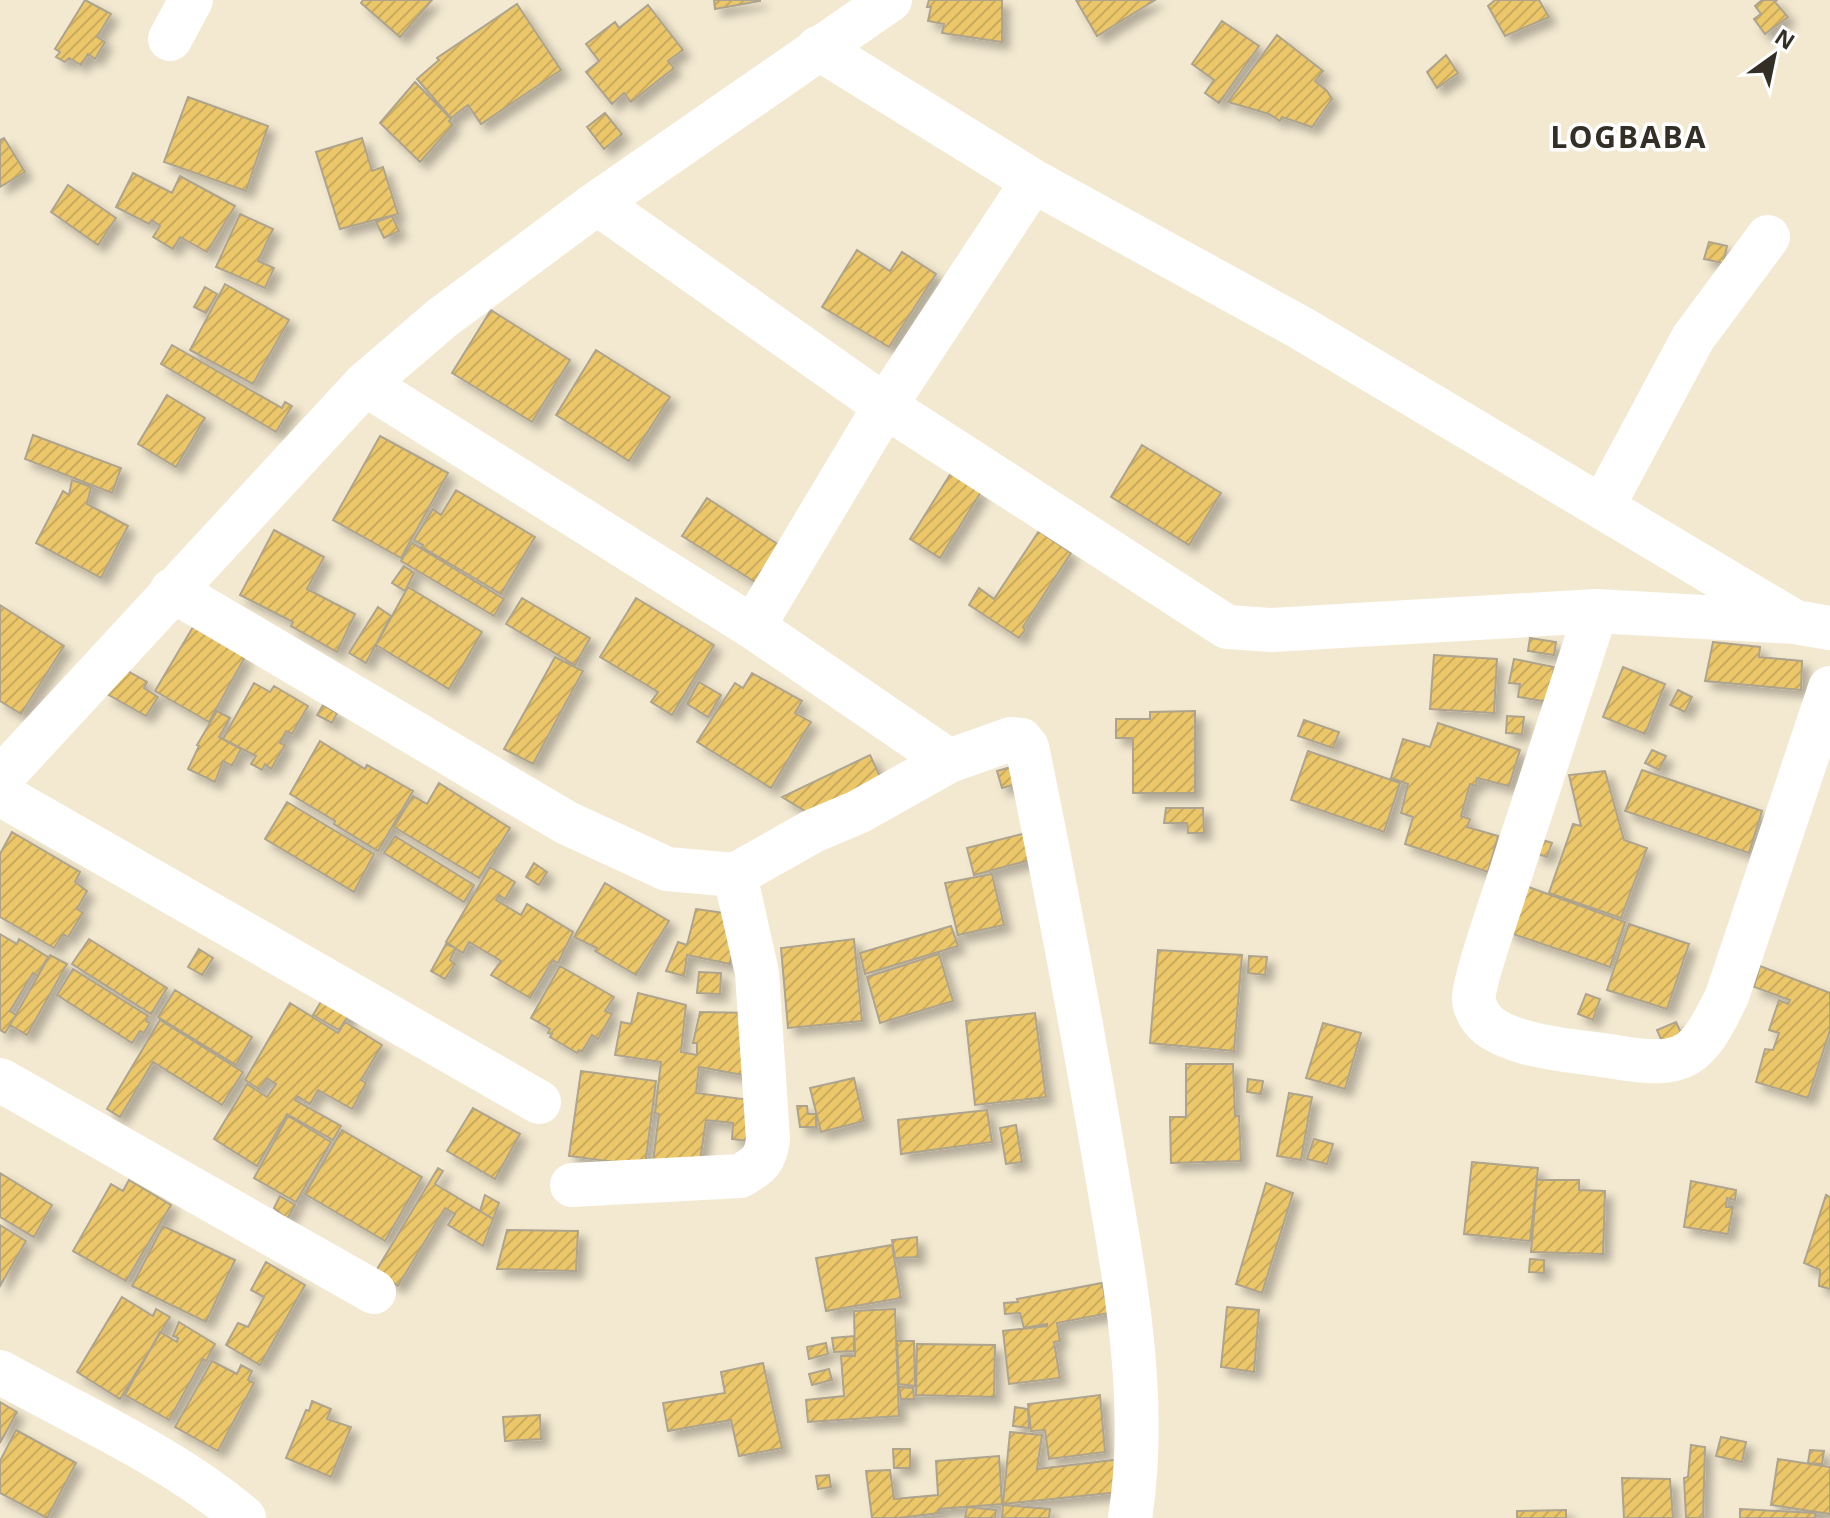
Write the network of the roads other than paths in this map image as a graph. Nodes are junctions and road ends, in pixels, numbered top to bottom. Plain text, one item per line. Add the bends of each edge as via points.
1 (191, 0) edge
2 (868, 7) edge
3 (170, 39) dead end
4 (818, 48) junction
5 (1033, 181) junction
6 (597, 203) junction
7 (1768, 237) dead end
8 (365, 384) junction
9 (885, 406) junction
10 (1603, 506) junction
11 (172, 590) junction
12 (1596, 611) junction
13 (1812, 625) edge
14 (753, 627) junction
15 (1830, 688) edge
16 (949, 761) junction
17 (0, 779) edge
18 (0, 794) edge
19 (735, 875) junction
20 (0, 1080) edge
21 (539, 1102) dead end
22 (572, 1185) dead end
23 (374, 1292) dead end
24 (0, 1372) edge
25 (244, 1518) edge
26 (1130, 1518) edge

1 - 3 street
2 - 4 street
4 - 5 street
4 - 6 street
5 - 9 street
5 - 10 street via 1301,328
6 - 8 street via 442,318
6 - 9 street
7 - 10 street via 1693,338
8 - 11 street
8 - 14 street
9 - 12 street via 1227,627 1272,630
9 - 14 street
10 - 13 street
11 - 17 street
11 - 19 street via 567,823 667,869
12 - 13 street
12 - 15 street via 1473,998 1490,1030 1509,1039 1670,1061 1690,1053 1707,1036 1727,996
14 - 16 street
16 - 19 street
16 - 26 street via 1011,739 1027,747 1120,1250 1136,1389 1136,1481
18 - 21 street
19 - 22 street via 757,973 766,1156 740,1176
20 - 23 street
24 - 25 street via 164,1462

